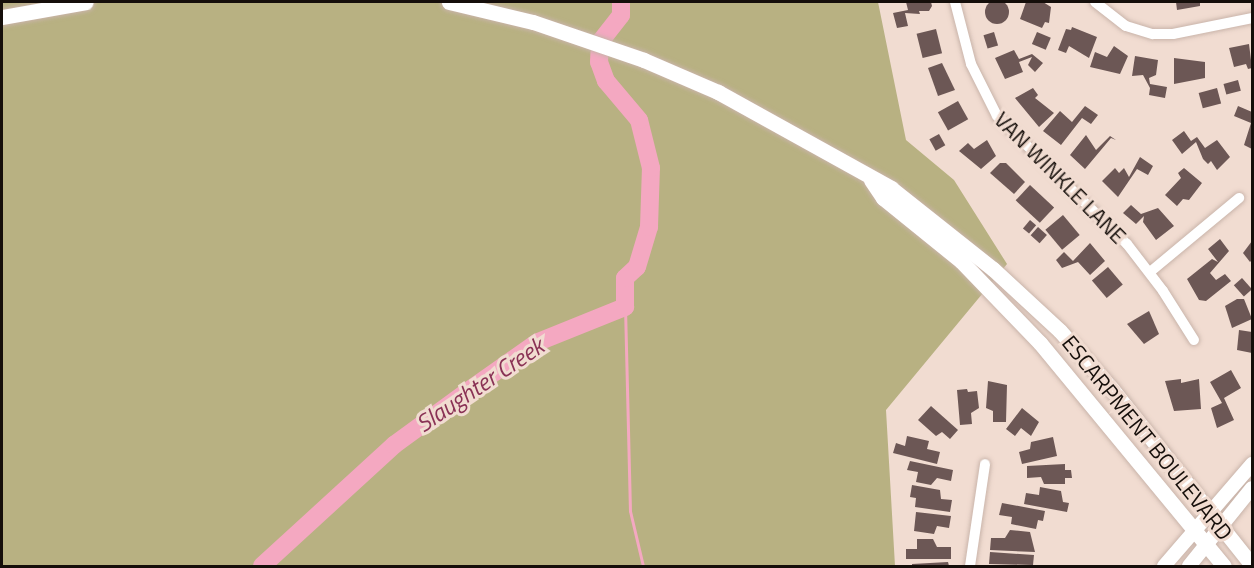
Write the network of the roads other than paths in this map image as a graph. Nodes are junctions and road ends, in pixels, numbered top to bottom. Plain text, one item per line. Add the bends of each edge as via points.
1 (86, 2) edge
2 (449, 2) edge
3 (955, 2) edge
4 (1095, 2) edge
5 (2, 17) edge
6 (1252, 18) edge
7 (871, 180) junction
8 (1239, 198) dead end
9 (1150, 272) junction
10 (1194, 340) dead end
11 (985, 464) dead end
12 (1252, 464) edge
13 (1252, 488) edge
14 (1210, 515) junction
15 (1220, 528) junction
16 (1194, 533) junction
17 (1206, 546) junction
18 (1252, 565) edge
19 (970, 567) edge
20 (1164, 567) edge
21 (1189, 567) edge
22 (1224, 567) edge

1 - 5 main road
2 - 7 main road, ESCARPMENT BOULEVARD via 533,22 644,60 718,92
3 - 9 street, VAN WINKLE LANE via 971,64 997,116 1119,235
4 - 6 street via 1126,26 1153,34 1173,34
7 - 14 main road, ESCARPMENT BOULEVARD via 891,188 951,234 1060,331 1111,388
7 - 16 main road, ESCARPMENT BOULEVARD via 883,198 961,261 1040,343
8 - 9 street
9 - 10 street, VAN WINKLE LANE
11 - 19 street
12 - 14 street
13 - 15 street
14 - 15 main road, ESCARPMENT BOULEVARD
14 - 16 street
15 - 17 street
15 - 18 main road, ESCARPMENT BOULEVARD
16 - 17 main road, ESCARPMENT BOULEVARD
16 - 20 street
17 - 21 street
17 - 22 main road, ESCARPMENT BOULEVARD

